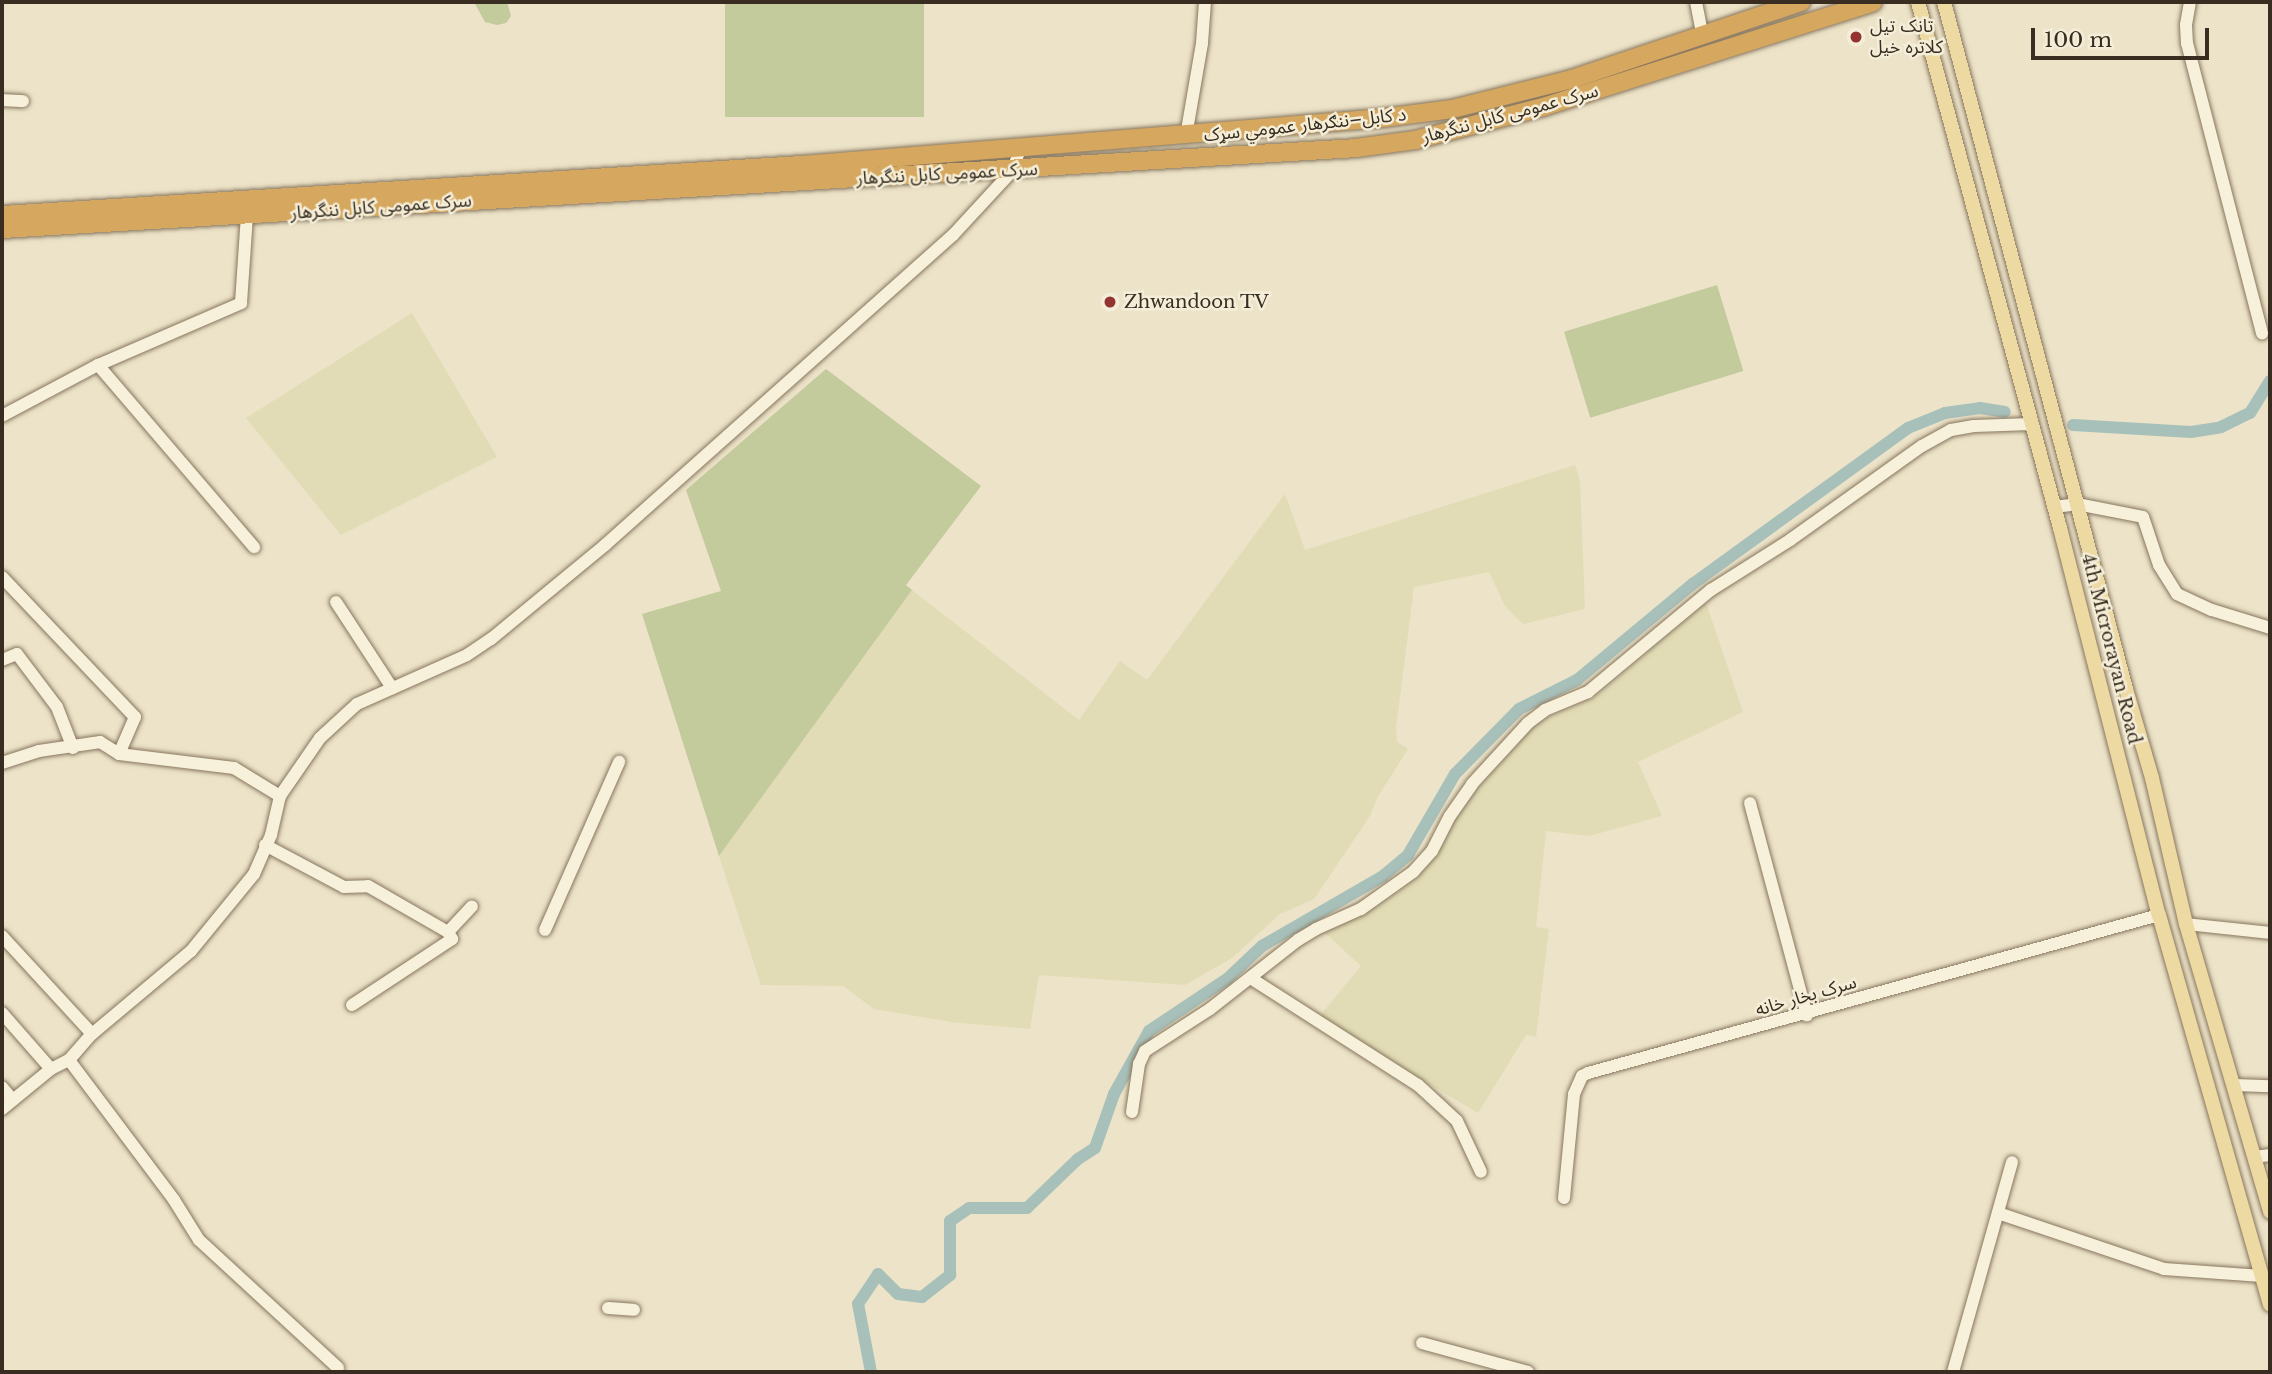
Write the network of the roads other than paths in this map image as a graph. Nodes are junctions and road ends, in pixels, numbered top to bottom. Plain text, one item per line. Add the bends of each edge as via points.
1 (1205, 2) edge
2 (1696, 2) edge
3 (1801, 2) edge
4 (1873, 2) edge
5 (1918, 2) edge
6 (1944, 2) edge
7 (2190, 2) edge
8 (1702, 34) junction
9 (2, 100) edge
10 (23, 101) dead end
11 (1185, 136) junction
12 (1020, 149) junction
13 (1013, 170) junction
14 (2, 215) edge
15 (247, 215) junction
16 (2, 229) edge
17 (2262, 334) dead end
18 (99, 365) junction
19 (2, 416) edge
20 (2031, 424) junction
21 (2077, 504) junction
22 (2054, 507) junction
23 (254, 547) dead end
24 (2, 578) edge
25 (335, 602) dead end
26 (2270, 628) edge
27 (2, 660) edge
28 (391, 688) junction
29 (73, 748) junction
30 (119, 754) junction
31 (619, 762) dead end
32 (2, 763) edge
33 (280, 796) junction
34 (1750, 803) dead end
35 (265, 845) junction
36 (471, 906) dead end
37 (2159, 915) junction
38 (2186, 924) junction
39 (545, 930) dead end
40 (448, 932) junction
41 (2270, 933) edge
42 (2, 936) edge
43 (1252, 979) junction
44 (352, 1005) dead end
45 (2, 1013) edge
46 (1807, 1015) junction
47 (92, 1034) junction
48 (69, 1060) junction
49 (51, 1069) junction
50 (2235, 1085) junction
51 (2270, 1086) edge
52 (2, 1087) edge
53 (13, 1100) junction
54 (2, 1109) edge
55 (1132, 1112) dead end
56 (2270, 1155) edge
57 (2254, 1157) junction
58 (2012, 1162) dead end
59 (1481, 1172) dead end
60 (1564, 1198) dead end
61 (2270, 1212) edge
62 (1998, 1213) junction
63 (2264, 1258) edge
64 (2262, 1276) junction
65 (2270, 1305) edge
66 (608, 1308) dead end
67 (634, 1310) dead end
68 (1422, 1343) dead end
69 (338, 1368) dead end
70 (1528, 1372) edge
71 (1953, 1372) edge

1 - 11 street
2 - 8 street
3 - 8 highway, د کابل–ننګرهار عمومي سړک
4 - 13 highway, سرک عمومی کابل ننگرهار via 1546,106 1415,140 1277,154
5 - 20 main road, 4th Microrayan Road
6 - 21 main road, 4th Microrayan Road
7 - 17 street via 2187,43
8 - 11 highway, د کابل–ننګرهار عمومي سړک via 1572,79 1452,109
9 - 10 street
11 - 12 highway, د کابل–ننګرهار عمومي سړک
12 - 13 street
12 - 14 highway, سرک عمومی کابل ننگرهار
13 - 15 highway, سرک عمومی کابل ننگرهار
13 - 28 street via 953,235 605,545 491,639 467,655
15 - 16 highway, سرک عمومی کابل ننگرهار
15 - 18 street via 241,303
18 - 19 street
18 - 23 street
20 - 22 main road, 4th Microrayan Road
20 - 43 street via 1951,430 1711,590 1588,692 1545,710 1528,723 1472,783 1432,851 1413,872 1361,909 1315,929
21 - 22 street
21 - 26 street via 2143,517 2159,565 2177,594
21 - 38 main road, 4th Microrayan Road via 2152,778
22 - 37 main road, 4th Microrayan Road
24 - 30 street via 135,717
25 - 28 street
27 - 29 street via 17,654 57,707
28 - 33 street via 357,704 320,738
29 - 30 street via 100,742
29 - 32 street via 39,751
30 - 33 street via 234,768
31 - 39 street
33 - 35 street
34 - 46 street
35 - 40 street via 344,887 368,886
35 - 47 street via 254,874 191,951
36 - 40 street
37 - 46 street, سرک بخار خانه
37 - 63 main road, 4th Microrayan Road
38 - 41 street
38 - 50 main road, 4th Microrayan Road
40 - 44 street via 452,939
42 - 47 street
43 - 55 street via 1144,1051
43 - 59 street via 1418,1085 1457,1121
45 - 49 street
46 - 60 street, سرک بخار خانه via 1581,1076 1570,1117
47 - 48 street
48 - 49 street
48 - 69 street via 199,1240
49 - 53 street
50 - 51 street
50 - 57 main road, 4th Microrayan Road
52 - 53 street
53 - 54 street
56 - 57 street
57 - 61 main road, 4th Microrayan Road
58 - 62 street
62 - 64 street via 2164,1269
62 - 71 street
63 - 64 main road, 4th Microrayan Road
64 - 65 main road, 4th Microrayan Road
66 - 67 street
68 - 70 street

